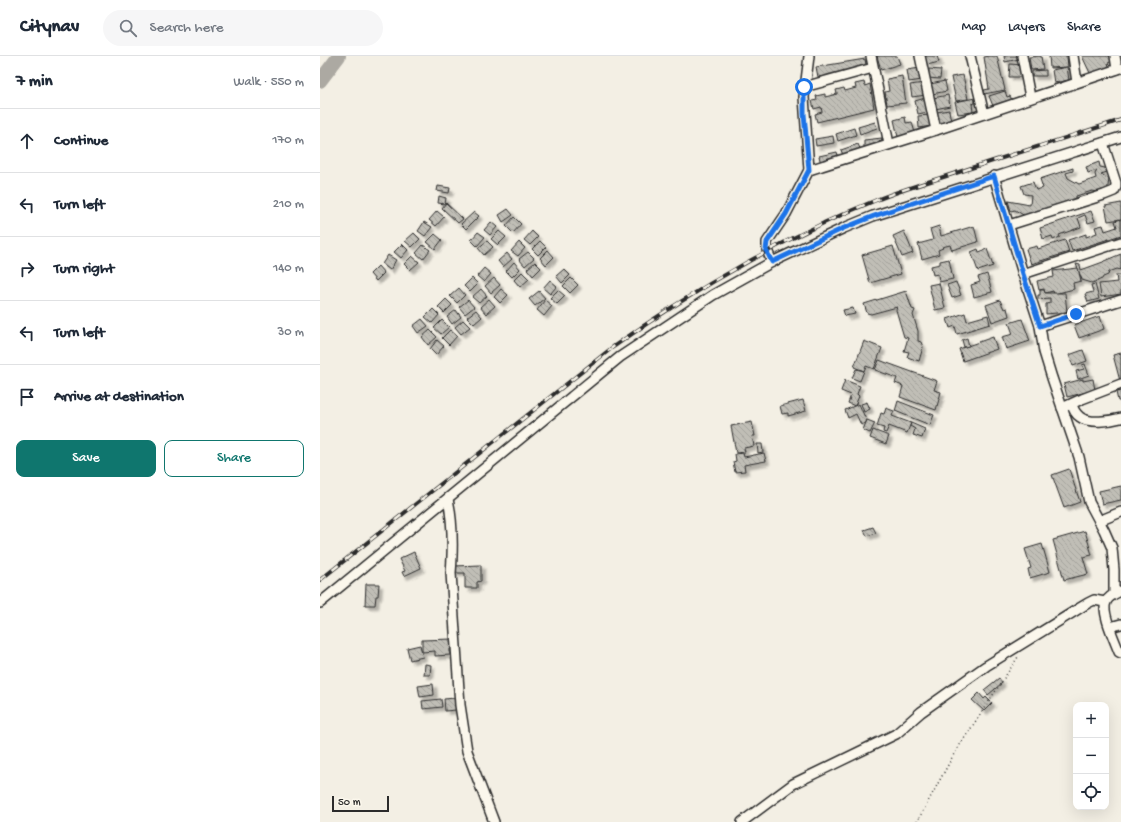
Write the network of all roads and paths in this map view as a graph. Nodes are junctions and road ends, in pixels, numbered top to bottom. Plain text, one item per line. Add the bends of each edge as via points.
1 (809, 56) edge
2 (870, 56) edge
3 (920, 56) edge
4 (970, 56) edge
5 (1022, 56) edge
6 (1073, 56) edge
7 (1115, 56) edge
8 (873, 68) junction
9 (1119, 68) edge
10 (1077, 82) junction
11 (804, 87) junction
12 (1030, 97) junction
13 (984, 114) junction
14 (936, 130) junction
15 (1121, 137) edge
16 (1103, 143) junction
17 (889, 144) junction
18 (809, 170) junction
19 (994, 176) junction
20 (1009, 225) junction
21 (1121, 242) edge
22 (772, 262) junction
23 (1023, 274) junction
24 (1121, 300) edge
25 (1040, 326) junction
26 (1121, 384) edge
27 (1072, 404) junction
28 (1062, 408) junction
29 (1121, 418) edge
30 (448, 499) junction
31 (1121, 512) edge
32 (1098, 521) junction
33 (1118, 593) edge
34 (1105, 602) junction
35 (320, 603) edge
36 (1121, 624) edge
37 (1110, 627) junction
38 (1121, 653) edge
39 (1018, 657) dead end
40 (494, 822) edge
41 (742, 822) edge
42 (917, 822) edge

1 - 11 street
2 - 8 street
3 - 14 street
4 - 13 street
5 - 12 street
6 - 10 street
7 - 9 street
8 - 11 street
8 - 17 street
9 - 10 street
10 - 12 street
11 - 18 street
12 - 13 street
13 - 14 street
14 - 17 street
15 - 16 street
16 - 19 street
16 - 20 street via 1116,183 1114,191
17 - 18 street
18 - 22 street via 786,214 767,242 766,250
19 - 20 street
19 - 22 street via 874,216
20 - 23 street
21 - 23 street
22 - 30 street via 712,295 620,357
23 - 25 street
24 - 25 street
25 - 28 street via 1044,352
26 - 27 street
27 - 28 street
27 - 29 street via 1079,417 1084,419 1098,421
28 - 32 street via 1079,457 1089,502
30 - 35 street
30 - 40 street via 460,705 467,751
31 - 32 street
32 - 33 street via 1112,548
33 - 34 street
34 - 37 street
34 - 41 street via 1094,600 1088,603 986,666 921,712 896,734 793,784
36 - 37 street
37 - 38 street
39 - 42 path via 954,754

